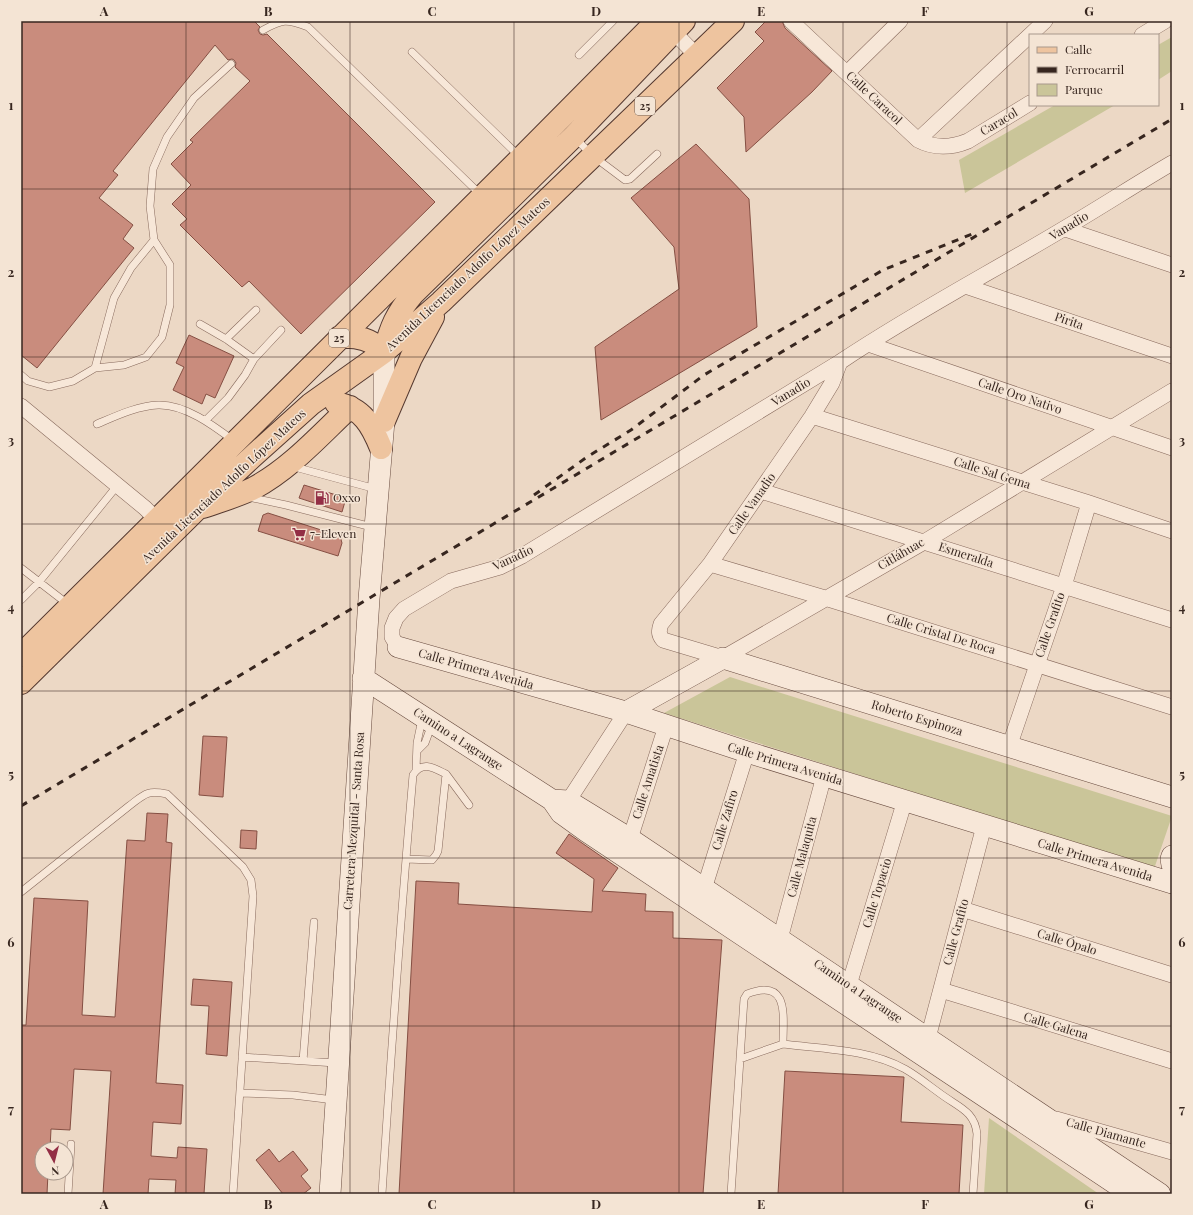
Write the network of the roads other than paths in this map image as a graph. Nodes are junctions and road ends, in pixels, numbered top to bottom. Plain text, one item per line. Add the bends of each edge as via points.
1 (613, 21) edge
2 (733, 21) edge
3 (791, 21) edge
4 (900, 21) edge
5 (1045, 21) edge
6 (1165, 21) edge
7 (669, 24) edge
8 (263, 30) dead end
9 (1031, 34) edge
10 (1144, 34) edge
11 (1029, 36) edge
12 (412, 52) dead end
13 (579, 55) dead end
14 (697, 56) junction
15 (231, 64) dead end
16 (848, 72) junction
17 (1029, 104) edge
18 (574, 136) junction
19 (918, 140) junction
20 (968, 141) joint
21 (657, 154) dead end
22 (593, 156) junction
23 (521, 158) junction
24 (1169, 167) edge
25 (482, 197) junction
26 (1065, 229) junction
27 (154, 240) junction
28 (1172, 265) edge
29 (965, 286) junction
30 (442, 302) junction
31 (256, 310) dead end
32 (200, 324) dead end
33 (281, 330) dead end
34 (340, 337) junction
35 (226, 339) junction
36 (868, 344) junction
37 (384, 352) junction
38 (1172, 356) edge
39 (254, 359) junction
40 (840, 362) junction
41 (95, 368) junction
42 (21, 375) edge
43 (1172, 390) edge
44 (311, 404) junction
45 (21, 406) edge
46 (350, 407) junction
47 (812, 416) junction
48 (206, 420) junction
49 (384, 421) junction
50 (97, 424) dead end
51 (1112, 427) junction
52 (381, 448) junction
53 (1172, 448) edge
54 (243, 450) junction
55 (287, 465) junction
56 (1021, 482) junction
57 (118, 486) junction
58 (378, 490) junction
59 (761, 491) junction
60 (240, 495) junction
61 (1089, 504) junction
62 (198, 508) junction
63 (157, 520) junction
64 (375, 527) junction
65 (1172, 531) edge
66 (924, 542) junction
67 (710, 564) junction
68 (21, 568) edge
69 (38, 582) junction
70 (1064, 586) junction
71 (825, 598) junction
72 (21, 600) edge
73 (70, 607) junction
74 (1172, 620) edge
75 (662, 640) joint
76 (398, 646) joint
77 (21, 655) edge
78 (723, 658) junction
79 (1037, 664) junction
80 (364, 678) junction
81 (21, 683) edge
82 (1172, 707) edge
83 (626, 712) junction
84 (427, 719) junction
85 (666, 726) junction
86 (1009, 747) junction
87 (418, 750) junction
88 (747, 752) junction
89 (416, 770) junction
90 (446, 774) junction
91 (824, 776) junction
92 (1172, 797) edge
93 (905, 800) junction
94 (469, 805) dead end
95 (560, 805) junction
96 (984, 826) junction
97 (630, 839) junction
98 (1172, 856) edge
99 (406, 859) junction
100 (1172, 866) edge
101 (1172, 883) edge
102 (704, 889) junction
103 (21, 892) edge
104 (962, 909) junction
105 (314, 922) dead end
106 (774, 946) junction
107 (1172, 975) edge
108 (849, 985) junction
109 (941, 990) junction
110 (928, 1038) junction
111 (783, 1044) junction
112 (242, 1057) junction
113 (740, 1059) junction
114 (303, 1061) junction
115 (1172, 1061) edge
116 (338, 1063) junction
117 (240, 1093) junction
118 (336, 1100) junction
119 (1040, 1114) junction
120 (1172, 1152) edge
121 (69, 1181) edge
122 (68, 1194) edge
123 (233, 1194) edge
124 (330, 1194) edge
125 (382, 1194) edge
126 (731, 1194) edge
127 (973, 1194) edge
128 (1131, 1194) edge
129 (1160, 1194) edge

1 - 13 lane
2 - 14 main road, Avenida Licenciado Adolfo López Mateos / 25
3 - 16 street, Calle Caracol
4 - 16 street
5 - 9 street
6 - 10 street
7 - 14 street
7 - 18 main road
7 - 23 main road, Avenida Licenciado Adolfo López Mateos / 25
8 - 25 lane via 279,22 291,21 308,27
11 - 19 street
12 - 23 lane
14 - 22 main road, Avenida Licenciado Adolfo López Mateos / 25
15 - 27 lane via 194,98 167,137 153,169 150,206
16 - 19 street, Calle Caracol
17 - 20 street, Caracol
18 - 22 lane
18 - 37 main road via 413,294 396,318
19 - 20 street, Calle Caracol via 945,147
21 - 22 lane via 625,180
22 - 30 main road, Avenida Licenciado Adolfo López Mateos / 25
23 - 25 main road, Avenida Licenciado Adolfo López Mateos / 25
24 - 26 street, Vanadio
25 - 34 main road, Avenida Licenciado Adolfo López Mateos / 25
26 - 28 street
26 - 29 street, Vanadio
27 - 41 lane via 132,268 114,298
27 - 41 lane via 170,265 170,305 162,337 146,357 124,365
29 - 36 street, Vanadio
29 - 38 street, Pirita
30 - 37 main road, Avenida Licenciado Adolfo López Mateos / 25
30 - 49 main road via 411,358
31 - 35 lane
32 - 35 lane
33 - 39 lane
34 - 37 main road via 365,339
34 - 54 main road, Avenida Licenciado Adolfo López Mateos / 25
35 - 39 lane
36 - 40 street, Vanadio
36 - 51 street, Calle Oro Nativo
37 - 44 main road, Avenida Licenciado Adolfo López Mateos / 25
37 - 49 street, Carretera Mezquital - Santa Rosa
39 - 48 lane via 237,386
40 - 47 street, Calle Vanadio via 832,383
40 - 76 street, Vanadio via 522,556 500,567 451,581 404,609 392,628 392,637
41 - 42 lane via 73,381 49,387 28,381
43 - 51 street, Citláhuac
44 - 46 main road via 326,402
44 - 54 main road, Avenida Licenciado Adolfo López Mateos / 25
45 - 57 street
46 - 52 main road via 369,423
46 - 55 main road
47 - 56 street, Calle Sal Gema
47 - 59 street, Calle Vanadio
48 - 50 lane via 176,408 158,405 138,408
48 - 54 lane
49 - 52 street, Carretera Mezquital - Santa Rosa
51 - 53 street, Calle Oro Nativo
51 - 56 street, Citláhuac
52 - 58 street, Carretera Mezquital - Santa Rosa
54 - 62 main road, Avenida Licenciado Adolfo López Mateos / 25
54 - 63 main road, Avenida Licenciado Adolfo López Mateos / 25
55 - 58 lane
55 - 60 main road
56 - 61 street, Calle Sal Gema
56 - 66 street, Citláhuac
57 - 63 street
57 - 69 lane
58 - 64 street, Carretera Mezquital - Santa Rosa
59 - 66 street, Esmeralda
59 - 67 street, Calle Vanadio
60 - 62 main road
60 - 64 lane
61 - 65 street, Calle Sal Gema
61 - 70 street, Calle Grafito
62 - 81 main road, Avenida Licenciado Adolfo López Mateos / 25
63 - 73 main road, Avenida Licenciado Adolfo López Mateos / 25
64 - 80 street, Carretera Mezquital - Santa Rosa
66 - 70 street, Esmeralda
66 - 71 street, Citláhuac
67 - 71 street, Calle Cristal De Roca
67 - 75 street, Calle Vanadio via 661,624 659,636
68 - 69 lane
69 - 72 lane
69 - 73 lane
70 - 74 street, Esmeralda
70 - 79 street, Calle Grafito
71 - 78 street, Citláhuac
71 - 79 street, Calle Cristal De Roca
73 - 77 main road, Avenida Licenciado Adolfo López Mateos / 25
75 - 78 street, Roberto Espinoza
76 - 83 street, Calle Primera Avenida
78 - 83 street, Citláhuac
78 - 86 street, Roberto Espinoza
79 - 82 street, Calle Cristal De Roca
79 - 86 street, Calle Grafito
80 - 84 street, Camino a Lagrange
80 - 116 street, Carretera Mezquital - Santa Rosa
83 - 85 street, Calle Primera Avenida
83 - 95 street
84 - 87 lane via 417,743
84 - 87 lane via 425,743
84 - 95 street, Camino a Lagrange
85 - 88 street, Calle Primera Avenida
85 - 97 street, Calle Amatista
86 - 92 street, Roberto Espinoza
87 - 89 lane
88 - 91 street, Calle Primera Avenida
88 - 102 street, Calle Zafiro
89 - 90 lane via 428,766
89 - 99 lane
90 - 94 lane
90 - 99 lane via 436,855 428,861
91 - 93 street, Calle Primera Avenida
91 - 106 street, Calle Malaquita
93 - 96 street, Calle Primera Avenida
93 - 108 street, Calle Topacio
95 - 97 street, Camino a Lagrange
95 - 106 street, Camino a Lagrange
96 - 101 street, Calle Primera Avenida
96 - 104 street, Calle Grafito
97 - 102 street, Camino a Lagrange
98 - 100 street
99 - 125 lane
102 - 106 street, Camino a Lagrange
103 - 112 lane via 141,796 152,792 167,794 243,868 251,880 253,896
104 - 107 street, Calle Ópalo
104 - 109 street, Calle Grafito
105 - 114 lane
106 - 108 street, Camino a Lagrange
106 - 128 street, Camino a Lagrange
108 - 110 street, Camino a Lagrange
109 - 110 street, Calle Grafito
109 - 115 street, Calle Galena
110 - 119 street, Camino a Lagrange
111 - 113 lane
111 - 113 lane via 782,1001 768,991 754,991 747,994 744,999
111 - 127 lane via 865,1054 884,1060 905,1069 969,1114 974,1120 977,1134
112 - 114 lane
112 - 117 lane
113 - 126 lane
114 - 116 lane
116 - 118 street, Carretera Mezquital - Santa Rosa
117 - 118 lane
117 - 123 lane
118 - 124 street, Carretera Mezquital - Santa Rosa
119 - 120 street, Calle Diamante
119 - 129 street, Camino a Lagrange
121 - 122 lane

